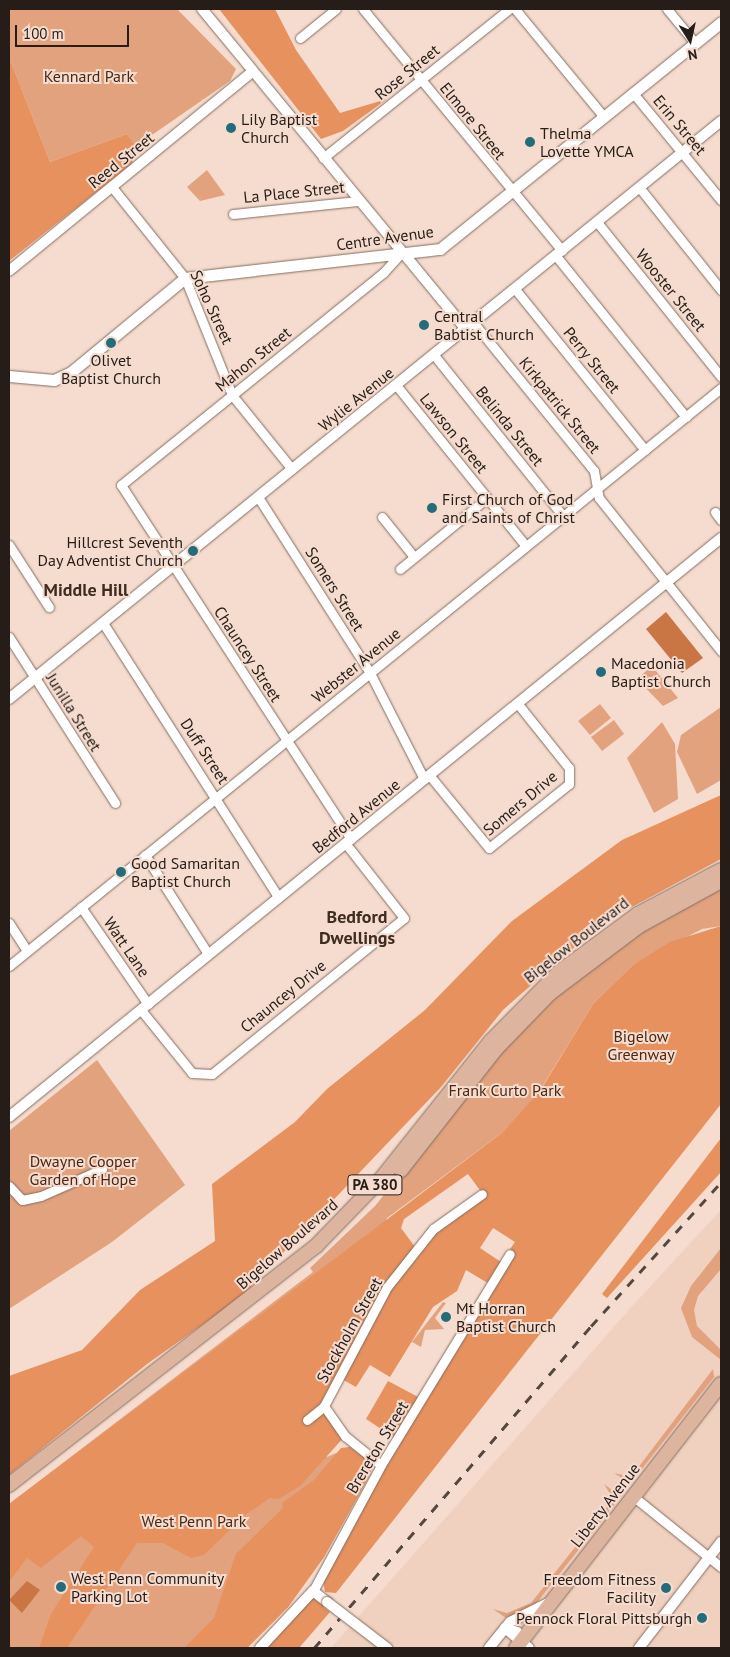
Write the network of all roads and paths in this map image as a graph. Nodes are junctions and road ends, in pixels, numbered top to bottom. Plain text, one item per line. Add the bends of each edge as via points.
1 (202, 9) edge
2 (336, 9) edge
3 (363, 9) edge
4 (509, 9) edge
5 (514, 9) edge
6 (667, 9) edge
7 (721, 22) edge
8 (300, 38) dead end
9 (695, 43) junction
10 (253, 72) junction
11 (421, 80) junction
12 (633, 93) junction
13 (604, 117) junction
14 (721, 121) edge
15 (683, 152) junction
16 (323, 158) junction
17 (112, 187) junction
18 (639, 188) junction
19 (513, 191) junction
20 (721, 200) edge
21 (357, 201) junction
22 (233, 214) dead end
23 (597, 222) junction
24 (559, 253) junction
25 (400, 254) junction
26 (9, 272) edge
27 (185, 278) junction
28 (515, 289) junction
29 (721, 290) edge
30 (469, 325) junction
31 (434, 355) junction
32 (9, 376) edge
33 (721, 377) edge
34 (396, 385) junction
35 (721, 388) edge
36 (232, 395) junction
37 (686, 417) junction
38 (645, 450) junction
39 (292, 469) junction
40 (121, 485) joint
41 (598, 488) junction
42 (258, 497) junction
43 (487, 498) junction
44 (715, 512) dead end
45 (563, 516) junction
46 (382, 517) dead end
47 (721, 520) edge
48 (721, 538) edge
49 (9, 545) edge
50 (526, 546) junction
51 (414, 557) junction
52 (174, 566) junction
53 (400, 569) dead end
54 (667, 583) junction
55 (49, 607) dead end
56 (103, 623) junction
57 (9, 637) edge
58 (721, 651) edge
59 (370, 672) junction
60 (35, 678) junction
61 (9, 699) edge
62 (518, 704) junction
63 (286, 740) junction
64 (427, 778) junction
65 (216, 797) junction
66 (115, 803) dead end
67 (348, 841) junction
68 (145, 855) junction
69 (721, 870) edge
70 (721, 881) edge
71 (279, 898) junction
72 (80, 907) junction
73 (9, 923) edge
74 (27, 951) junction
75 (208, 954) junction
76 (9, 966) edge
77 (144, 1007) junction
78 (9, 1117) edge
79 (102, 1169) dead end
80 (9, 1186) edge
81 (482, 1194) dead end
82 (510, 1254) dead end
83 (721, 1384) edge
84 (324, 1406) junction
85 (307, 1420) dead end
86 (381, 1465) junction
87 (9, 1485) edge
88 (9, 1495) edge
89 (634, 1497) junction
90 (721, 1542) edge
91 (709, 1558) junction
92 (721, 1567) edge
93 (313, 1591) junction
94 (552, 1601) junction
95 (505, 1628) junction
96 (522, 1646) edge
97 (260, 1648) edge
98 (387, 1648) edge
99 (489, 1648) edge
100 (639, 1648) edge

1 - 10 street, Kirkpatrick Street
2 - 8 street
3 - 11 street, Elmore Street
4 - 11 street, Rose Street
5 - 13 street
6 - 9 street
7 - 9 main road, Centre Avenue
9 - 12 main road, Centre Avenue
10 - 16 street, Kirkpatrick Street
10 - 17 street, Reed Street
11 - 16 street, Rose Street
11 - 19 street, Elmore Street
12 - 13 main road, Centre Avenue
12 - 15 street, Erin Street
13 - 19 main road, Centre Avenue
14 - 15 street, Wylie Avenue
15 - 18 street, Wylie Avenue
15 - 20 street, Erin Street
16 - 21 street, Kirkpatrick Street
17 - 26 street, Reed Street
17 - 27 street, Soho Street
18 - 23 street, Wylie Avenue
18 - 29 street
19 - 24 street, Elmore Street
19 - 25 main road, Centre Avenue via 442,248
21 - 22 street, La Place Street
21 - 25 street, Kirkpatrick Street
23 - 24 street, Wylie Avenue
23 - 33 street, Wooster Street
24 - 28 street, Wylie Avenue
24 - 37 street, Elmore Street
25 - 27 main road, Centre Avenue
25 - 30 street, Kirkpatrick Street
25 - 36 street, Mahon Street via 383,273
27 - 32 main road via 71,372 54,380
27 - 36 street, Soho Street
28 - 30 street, Wylie Avenue
28 - 38 street, Perry Street
30 - 31 street, Wylie Avenue
30 - 41 street, Kirkpatrick Street via 594,471
31 - 34 street, Wylie Avenue
31 - 45 street, Belinda Street
34 - 39 street, Wylie Avenue
34 - 43 street, Lawson Street
35 - 37 street, Webster Avenue
36 - 39 street, Soho Street
36 - 40 street, Mahon Street
37 - 38 street, Webster Avenue
38 - 41 street, Webster Avenue
39 - 42 street, Wylie Avenue
40 - 52 street, Chauncey Street
41 - 45 street, Webster Avenue
41 - 54 street, Kirkpatrick Street via 599,498
42 - 52 street, Wylie Avenue
42 - 59 street, Somers Street
43 - 50 street, Lawson Street
43 - 51 street
44 - 47 street
45 - 50 street, Webster Avenue
46 - 51 street
48 - 54 street, Bedford Avenue
49 - 55 street
50 - 59 street, Webster Avenue
51 - 53 street
52 - 56 street, Wylie Avenue
52 - 63 street, Chauncey Street
54 - 58 street, Kirkpatrick Street
54 - 62 street, Bedford Avenue
56 - 60 street, Wylie Avenue
56 - 65 street, Duff Street
57 - 60 street, Junilla Street
59 - 63 street, Webster Avenue
59 - 64 street, Somers Street
60 - 61 street, Wylie Avenue
60 - 66 street, Junilla Street
62 - 64 street, Bedford Avenue
62 - 64 street, Somers Drive via 569,768 569,784 563,789 489,848
63 - 65 street, Webster Avenue
63 - 67 street, Chauncey Street
64 - 67 street, Bedford Avenue
65 - 68 street, Webster Avenue
65 - 71 street, Duff Street
67 - 71 street, Bedford Avenue
67 - 77 street, Chauncey Drive via 404,918 212,1074 192,1073
68 - 72 street, Webster Avenue
68 - 75 street
69 - 87 main road, Bigelow Boulevard / PA 380 via 638,914 558,974 490,1042 381,1179 316,1246
70 - 88 main road, Bigelow Boulevard / PA 380 via 639,926 561,984 501,1043 398,1173 332,1243 256,1308
71 - 75 street, Bedford Avenue
72 - 74 street, Webster Avenue
72 - 77 street, Watt Lane
73 - 74 street
74 - 76 street, Webster Avenue
75 - 77 street, Bedford Avenue
77 - 78 street, Bedford Avenue
79 - 80 street via 35,1198 22,1200
81 - 84 street, Stockholm Street via 433,1229 387,1287
82 - 86 street, Brereton Street
83 - 89 main road, Liberty Avenue
84 - 85 street, Stockholm Street
84 - 86 street via 345,1436
86 - 93 street, Brereton Street
89 - 91 street
89 - 94 main road, Liberty Avenue
90 - 91 street
91 - 92 street
91 - 100 street
93 - 97 street, Brereton Street
93 - 98 street, bridge
94 - 95 street
94 - 96 main road, Liberty Avenue
95 - 96 street
95 - 99 street

